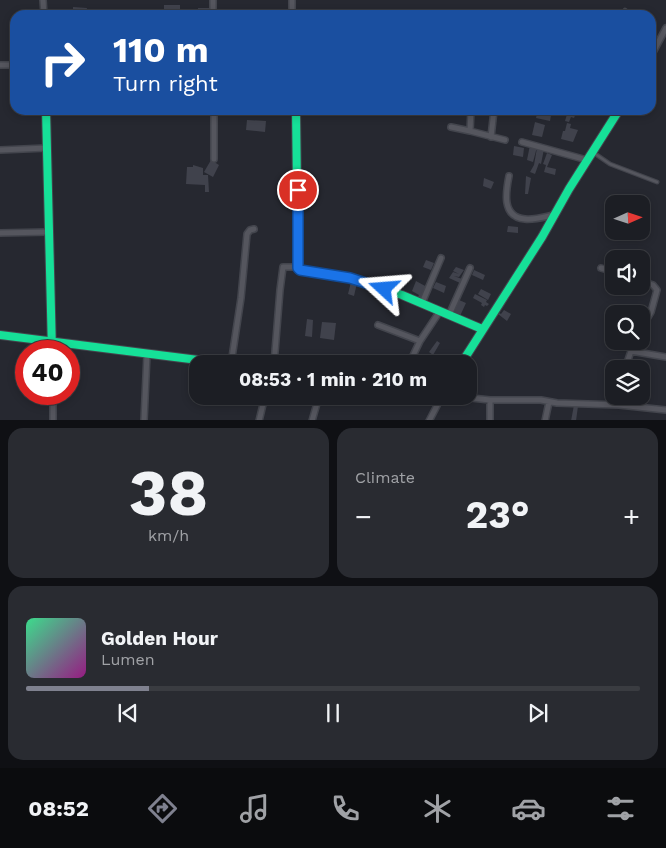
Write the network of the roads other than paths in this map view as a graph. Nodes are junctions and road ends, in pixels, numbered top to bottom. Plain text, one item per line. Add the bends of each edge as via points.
1 (666, 28) edge
2 (656, 46) edge
3 (46, 115) edge
4 (214, 115) edge
5 (296, 115) edge
6 (471, 115) edge
7 (493, 115) edge
8 (616, 115) edge
9 (451, 127) dead end
10 (470, 131) junction
11 (491, 136) junction
12 (505, 140) dead end
13 (522, 142) dead end
14 (47, 148) junction
15 (0, 150) edge
16 (593, 152) junction
17 (214, 159) dead end
18 (588, 160) junction
19 (509, 176) dead end
20 (657, 182) dead end
21 (553, 216) junction
22 (254, 229) dead end
23 (49, 232) junction
24 (0, 233) edge
25 (441, 258) dead end
26 (298, 268) junction
27 (470, 268) dead end
28 (601, 268) dead end
29 (605, 269) edge
30 (650, 284) edge
31 (422, 303) junction
32 (440, 311) junction
33 (449, 314) junction
34 (650, 315) edge
35 (378, 325) dead end
36 (482, 329) junction
37 (0, 335) edge
38 (37, 340) edge
39 (52, 340) edge
40 (420, 341) junction
41 (80, 346) edge
42 (631, 352) joint
43 (147, 354) junction
44 (232, 355) edge
45 (275, 355) edge
46 (413, 355) edge
47 (466, 355) edge
48 (666, 357) edge
49 (189, 359) edge
50 (628, 360) edge
51 (477, 399) edge
52 (490, 400) junction
53 (549, 402) junction
54 (53, 405) edge
55 (263, 405) edge
56 (316, 405) edge
57 (437, 405) edge
58 (605, 405) edge
59 (616, 405) edge
60 (666, 410) edge
61 (53, 420) edge
62 (144, 420) edge
63 (260, 420) edge
64 (312, 420) edge
65 (429, 420) edge
66 (490, 420) edge
67 (544, 420) edge

1 - 2 street
3 - 14 street
4 - 17 street
5 - 26 street
6 - 10 street
7 - 11 street
8 - 16 street
9 - 10 street
10 - 11 street
11 - 12 street
13 - 18 street
14 - 15 street
14 - 23 street
16 - 18 street
16 - 20 lane via 610,164
18 - 21 street
19 - 21 street via 506,200 512,212 523,219
21 - 36 street
22 - 44 street via 247,234
23 - 24 street
23 - 39 street
25 - 31 street
26 - 31 street via 350,278
26 - 45 street via 283,267
27 - 33 street
28 - 29 street
30 - 34 street via 656,290
31 - 32 street
32 - 33 street
32 - 40 street
33 - 36 street
35 - 40 street
36 - 47 street
37 - 38 street
40 - 46 street
41 - 43 street
42 - 48 street
42 - 50 street
43 - 49 street
43 - 62 street
51 - 52 street
52 - 53 street
52 - 66 street
53 - 58 street
53 - 67 street
54 - 61 street
55 - 63 street
56 - 64 street
57 - 65 street
59 - 60 street

